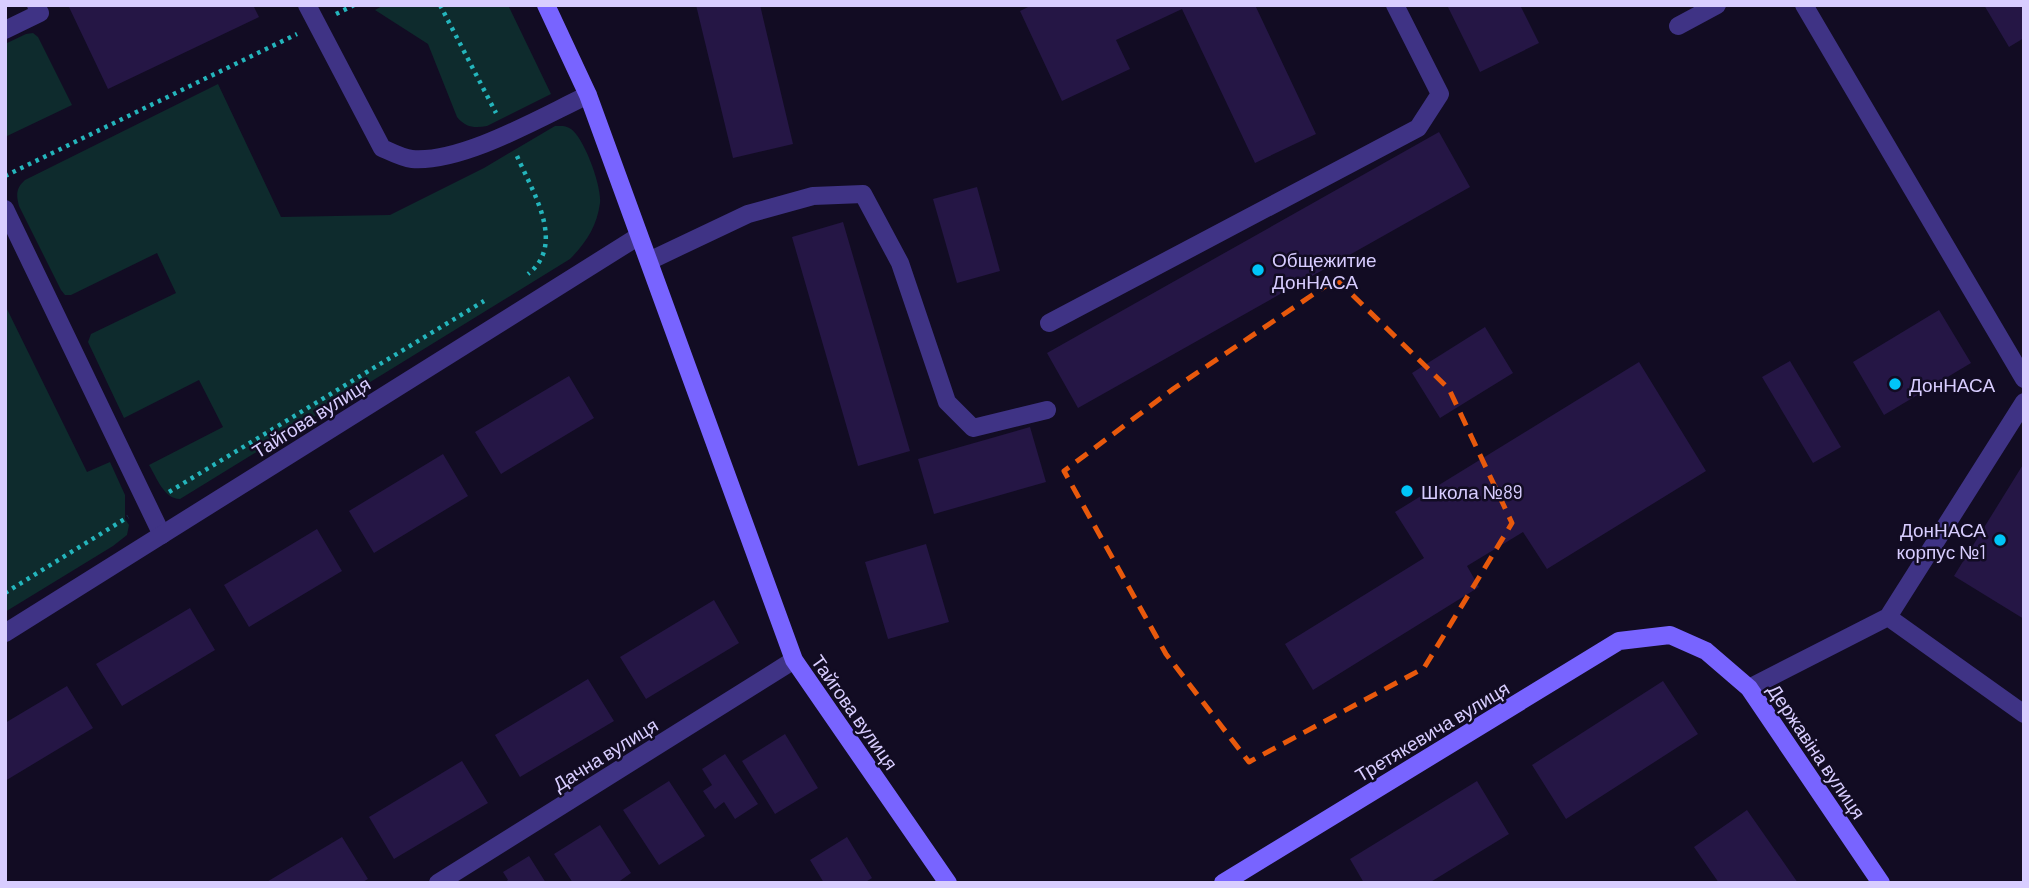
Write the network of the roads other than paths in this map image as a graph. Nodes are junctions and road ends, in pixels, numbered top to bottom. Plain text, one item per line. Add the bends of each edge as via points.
1 (36, 5) edge
2 (307, 5) edge
3 (546, 5) edge
4 (1395, 5) edge
5 (1717, 5) edge
6 (1804, 5) edge
7 (1678, 26) dead end
8 (5, 30) edge
9 (588, 95) junction
10 (5, 209) edge
11 (639, 236) junction
12 (649, 261) junction
13 (1049, 323) dead end
14 (2024, 379) edge
15 (2024, 402) edge
16 (1047, 410) dead end
17 (162, 535) junction
18 (1888, 617) junction
19 (5, 633) edge
20 (1670, 635) joint
21 (794, 660) junction
22 (1749, 688) junction
23 (2024, 715) edge
24 (438, 883) edge
25 (948, 883) edge
26 (1223, 883) edge
27 (1881, 883) edge

1 - 8 street via 40,13
2 - 9 street via 382,148 409,159 455,155
3 - 9 street, Тайгова вулиця
4 - 13 street via 1440,94 1418,128
5 - 7 street
6 - 14 street
9 - 11 street, Тайгова вулиця
10 - 17 street
11 - 12 street, Тайгова вулиця
11 - 17 street, Тайгова вулиця
12 - 16 street via 748,214 813,196 863,194 900,263 947,402 973,428
12 - 21 street, Тайгова вулиця
15 - 18 street
17 - 19 street, Тайгова вулиця
18 - 22 street
18 - 23 street
20 - 22 street, Державіна вулиця via 1706,652
20 - 26 street, Третякевича вулиця via 1619,641
21 - 24 street, Дачна вулиця
21 - 25 street, Тайгова вулиця
22 - 27 street, Державіна вулиця

